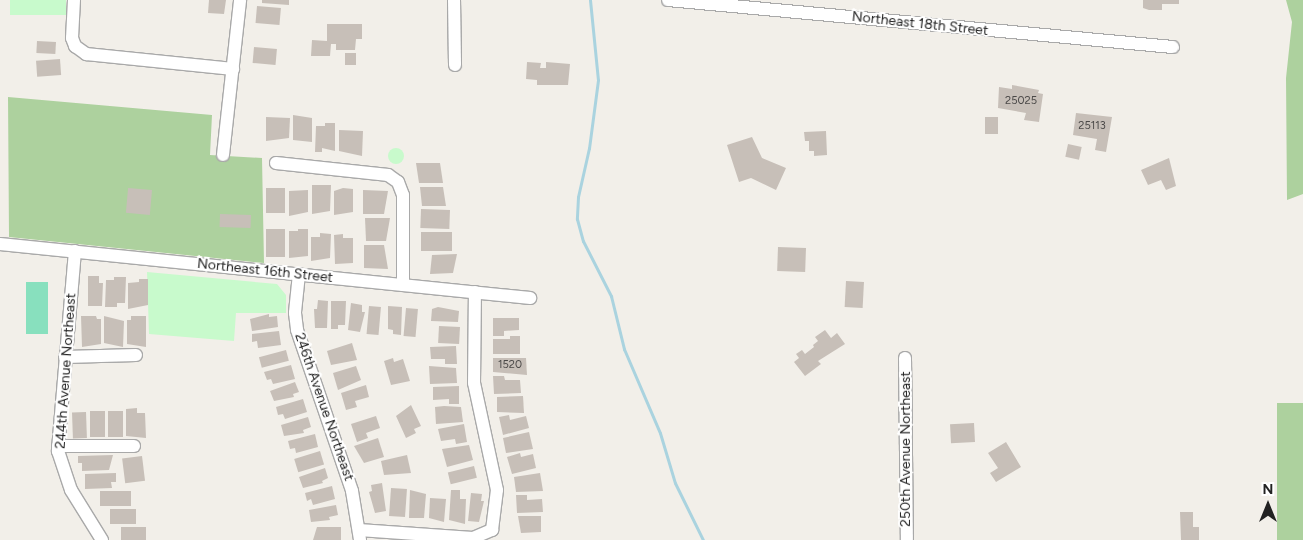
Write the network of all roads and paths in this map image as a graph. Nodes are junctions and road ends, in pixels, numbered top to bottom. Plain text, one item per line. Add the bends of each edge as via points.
1 (74, 0) edge
2 (240, 0) edge
3 (454, 0) edge
4 (668, 0) edge
5 (683, 1) edge
6 (1172, 47) dead end
7 (455, 65) dead end
8 (233, 69) junction
9 (224, 155) dead end
10 (276, 163) dead end
11 (0, 244) edge
12 (75, 252) junction
13 (299, 274) junction
14 (403, 285) junction
15 (475, 292) junction
16 (530, 298) dead end
17 (136, 356) dead end
18 (65, 357) junction
19 (905, 358) dead end
20 (58, 446) junction
21 (134, 446) dead end
22 (360, 535) edge
23 (102, 540) edge
24 (907, 540) edge

1 - 8 street via 71,31 75,46 93,56
2 - 8 street
3 - 7 street
4 - 5 street, Northeast 18th Street
5 - 6 street, Northeast 18th Street
8 - 9 street
10 - 14 street via 388,175 398,182 403,195
11 - 12 street, Northeast 16th Street
12 - 13 street, Northeast 16th Street
12 - 18 street, 244th Avenue Northeast
13 - 14 street, Northeast 16th Street
13 - 22 street, 246th Avenue Northeast via 295,313 297,330 352,491
14 - 15 street, Northeast 16th Street
15 - 16 street, Northeast 16th Street
15 - 22 street via 474,382 496,490 492,530 473,538
17 - 18 street
18 - 20 street, 244th Avenue Northeast
19 - 24 street, 250th Avenue Northeast
20 - 21 street
20 - 23 street, 244th Avenue Northeast via 71,490

